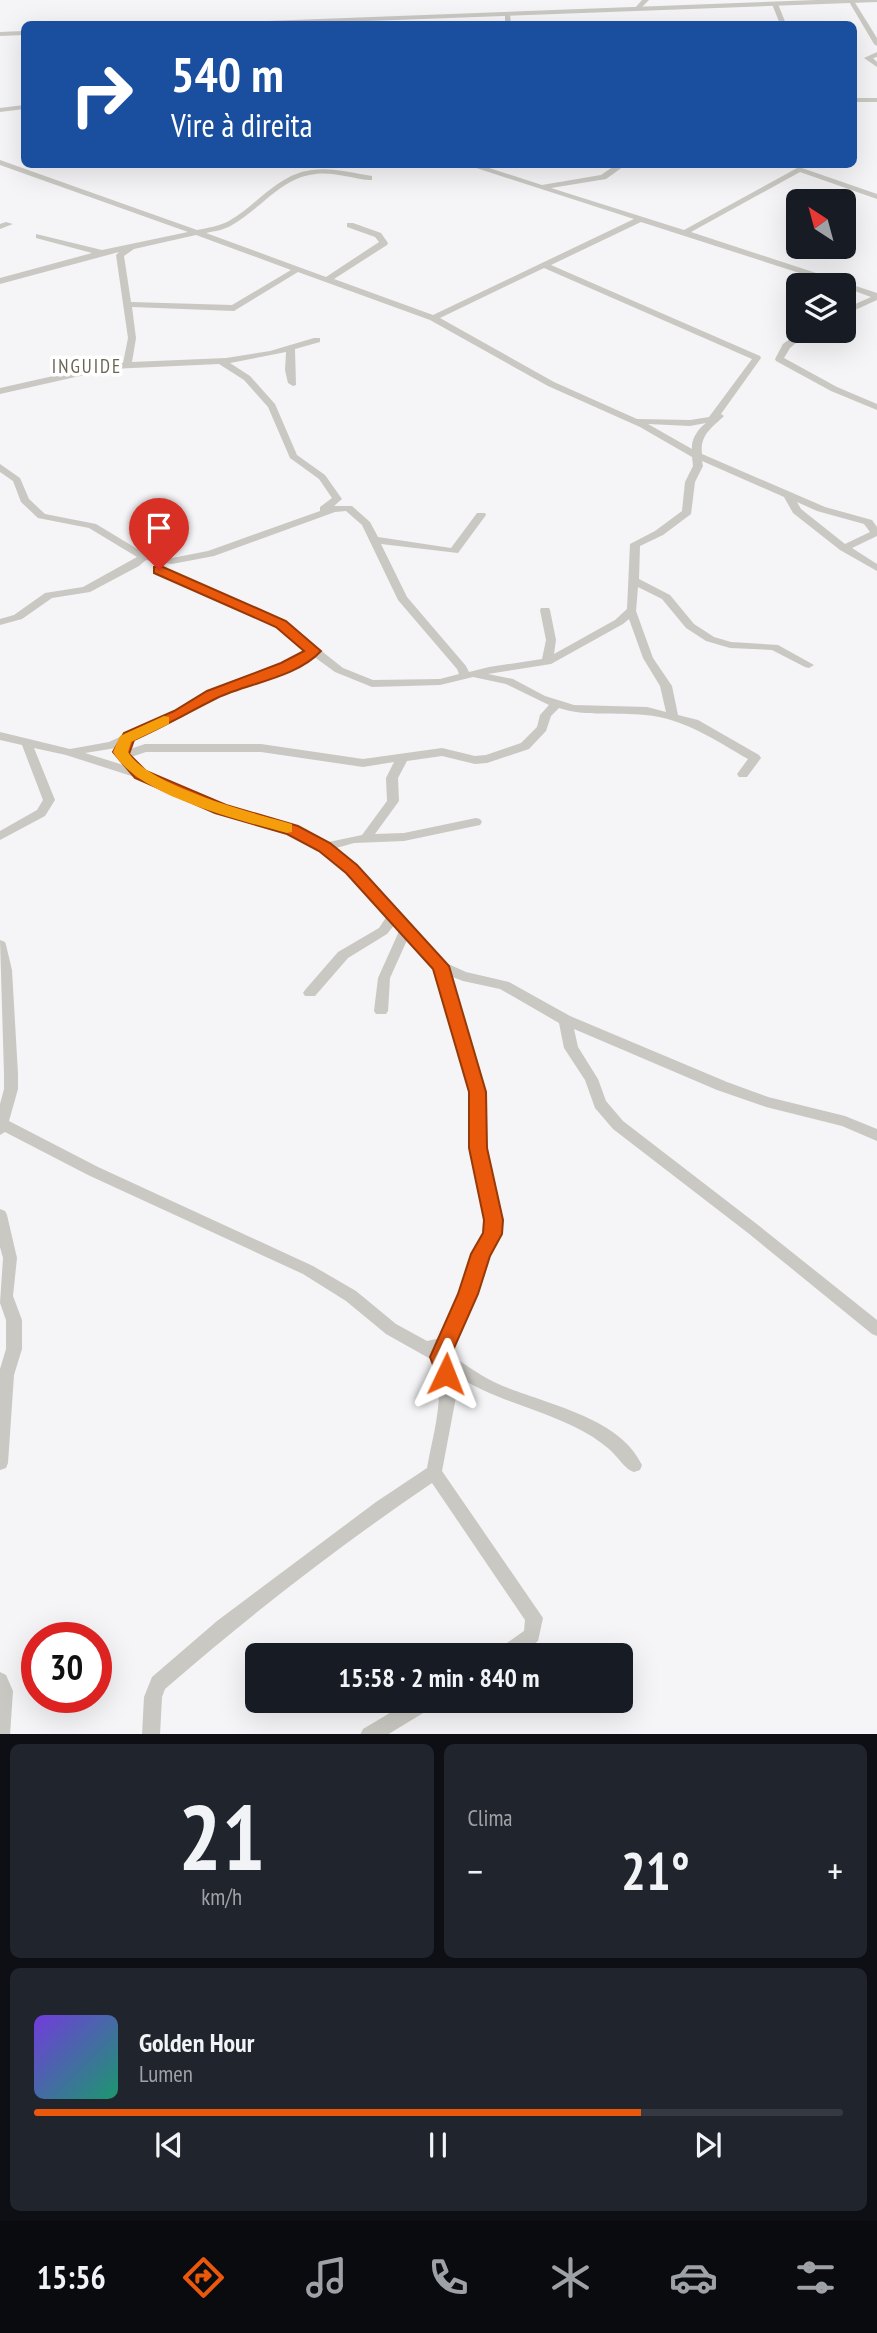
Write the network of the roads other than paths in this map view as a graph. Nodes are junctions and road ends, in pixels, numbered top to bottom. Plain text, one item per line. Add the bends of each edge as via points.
1 (646, 0) edge
2 (870, 0) edge
3 (877, 0) edge
4 (851, 1) edge
5 (775, 4) junction
6 (638, 9) junction
7 (507, 14) junction
8 (319, 21) edge
9 (508, 21) edge
10 (782, 21) edge
11 (21, 33) edge
12 (0, 34) edge
13 (877, 44) edge
14 (877, 54) edge
15 (877, 65) edge
16 (857, 100) edge
17 (877, 100) edge
18 (21, 107) edge
19 (0, 110) edge
20 (0, 162) edge
21 (30, 168) edge
22 (480, 168) edge
23 (617, 168) edge
24 (25, 171) junction
25 (369, 178) dead end
26 (571, 183) junction
27 (541, 188) junction
28 (563, 195) junction
29 (877, 197) edge
30 (641, 219) junction
31 (350, 225) dead end
32 (687, 231) junction
33 (205, 233) junction
34 (39, 236) dead end
35 (118, 237) dead end
36 (138, 244) junction
37 (117, 249) junction
38 (101, 253) junction
39 (121, 260) junction
40 (543, 265) junction
41 (298, 269) junction
42 (327, 280) junction
43 (0, 281) edge
44 (877, 297) edge
45 (128, 304) junction
46 (856, 307) edge
47 (433, 318) junction
48 (317, 340) dead end
49 (790, 343) edge
50 (291, 349) junction
51 (221, 361) junction
52 (127, 364) junction
53 (293, 383) dead end
54 (0, 391) edge
55 (877, 407) edge
56 (713, 418) junction
57 (631, 420) junction
58 (696, 456) junction
59 (0, 467) edge
60 (787, 493) junction
61 (316, 515) junction
62 (481, 515) dead end
63 (874, 527) edge
64 (374, 540) junction
65 (844, 548) junction
66 (144, 556) junction
67 (877, 568) edge
68 (159, 570) dead end
69 (634, 581) junction
70 (545, 610) dead end
71 (632, 613) junction
72 (0, 622) edge
73 (314, 651) junction
74 (547, 662) junction
75 (809, 664) dead end
76 (469, 675) junction
77 (556, 704) junction
78 (673, 718) junction
79 (0, 736) edge
80 (125, 740) junction
81 (27, 743) junction
82 (68, 752) junction
83 (122, 757) junction
84 (403, 757) junction
85 (141, 774) junction
86 (743, 774) dead end
87 (476, 822) dead end
88 (0, 836) edge
89 (366, 838) junction
90 (325, 847) junction
91 (394, 916) junction
92 (406, 929) junction
93 (0, 945) edge
94 (441, 966) junction
95 (310, 993) dead end
96 (381, 1011) dead end
97 (565, 1020) junction
98 (1, 1123) edge
99 (877, 1135) edge
100 (0, 1215) edge
101 (877, 1329) edge
102 (438, 1349) junction
103 (0, 1462) edge
104 (634, 1465) dead end
105 (434, 1472) junction
106 (521, 1643) edge
107 (0, 1681) edge
108 (406, 1713) edge
109 (1, 1734) edge
110 (151, 1734) edge
111 (369, 1734) edge

1 - 6 street
2 - 3 street
2 - 4 street
4 - 5 street
4 - 13 street
5 - 6 street
5 - 10 street
6 - 7 street
7 - 8 street
7 - 9 street
11 - 12 street
14 - 15 street via 868,58
16 - 17 street
18 - 19 street
20 - 24 street
21 - 24 street
22 - 27 street
23 - 26 street via 603,177
24 - 33 street
25 - 33 street via 303,174 234,222
26 - 27 street
26 - 28 street
27 - 28 street
28 - 30 street
29 - 32 street via 799,169
30 - 32 street
30 - 40 street
31 - 42 street via 378,235 384,243
32 - 44 street
33 - 36 street
33 - 41 street
34 - 38 street
35 - 37 street
36 - 37 street
36 - 39 street via 124,251
37 - 38 street
38 - 39 street
38 - 43 street
39 - 45 street
40 - 47 street
40 - 56 street via 757,358
41 - 42 street
41 - 45 street via 234,308
42 - 47 street
44 - 46 street
45 - 52 street via 132,338
47 - 57 street via 551,384
48 - 50 street
49 - 55 street via 779,359
50 - 51 street
50 - 53 street
51 - 52 street
51 - 61 street via 247,378 272,406 290,451 322,477 337,499
52 - 54 street
56 - 57 street via 690,423
56 - 58 street via 719,416 702,430
57 - 58 street
58 - 60 street
58 - 69 street via 689,509 659,533 635,544
59 - 66 street via 17,480 24,500 42,516 92,526
60 - 63 street
60 - 65 street via 797,512
61 - 64 street via 348,508 366,524
61 - 66 street via 210,554 172,561
62 - 64 street via 454,551
63 - 65 street
64 - 76 street via 402,598
65 - 67 street
66 - 72 street via 86,590 49,595 16,618
68 - 73 street via 281,624
69 - 71 street
69 - 75 street via 666,597 690,626 710,639 730,645 775,647
70 - 74 street via 551,640
71 - 74 street
71 - 78 street via 649,658 666,686
73 - 76 street via 339,670 372,684 422,683
73 - 80 street via 212,695
74 - 76 street
76 - 77 street via 509,681
77 - 78 street via 592,711 647,711
77 - 84 street via 542,728 518,751 480,760 442,752
78 - 86 street via 701,726 755,758
79 - 81 street
80 - 82 street
80 - 83 street
81 - 82 street
81 - 88 street via 50,800 41,813
82 - 85 street
83 - 84 street via 145,748 270,749 363,763
83 - 85 street
84 - 89 street via 392,778 393,801
85 - 90 street via 220,809 293,830
87 - 89 street via 404,837
89 - 90 street
90 - 91 street via 352,869
91 - 92 street
91 - 95 street via 388,927 337,960
92 - 94 street
92 - 96 street via 384,978
93 - 98 street via 6,970 11,1074
94 - 97 street via 503,985
94 - 102 street via 478,1092 478,1148 493,1220 492,1234
97 - 99 street via 733,1090 845,1121
97 - 101 street via 571,1048 600,1104 618,1125
98 - 102 street via 93,1171 308,1270 351,1296 391,1329
100 - 103 street via 10,1258 5,1296 14,1320 14,1349 6,1375
102 - 104 street via 484,1385 594,1427 616,1443
102 - 105 street via 448,1397
105 - 106 street via 534,1618 532,1635
105 - 110 street via 250,1606 158,1683
107 - 109 street via 4,1691
108 - 111 street

